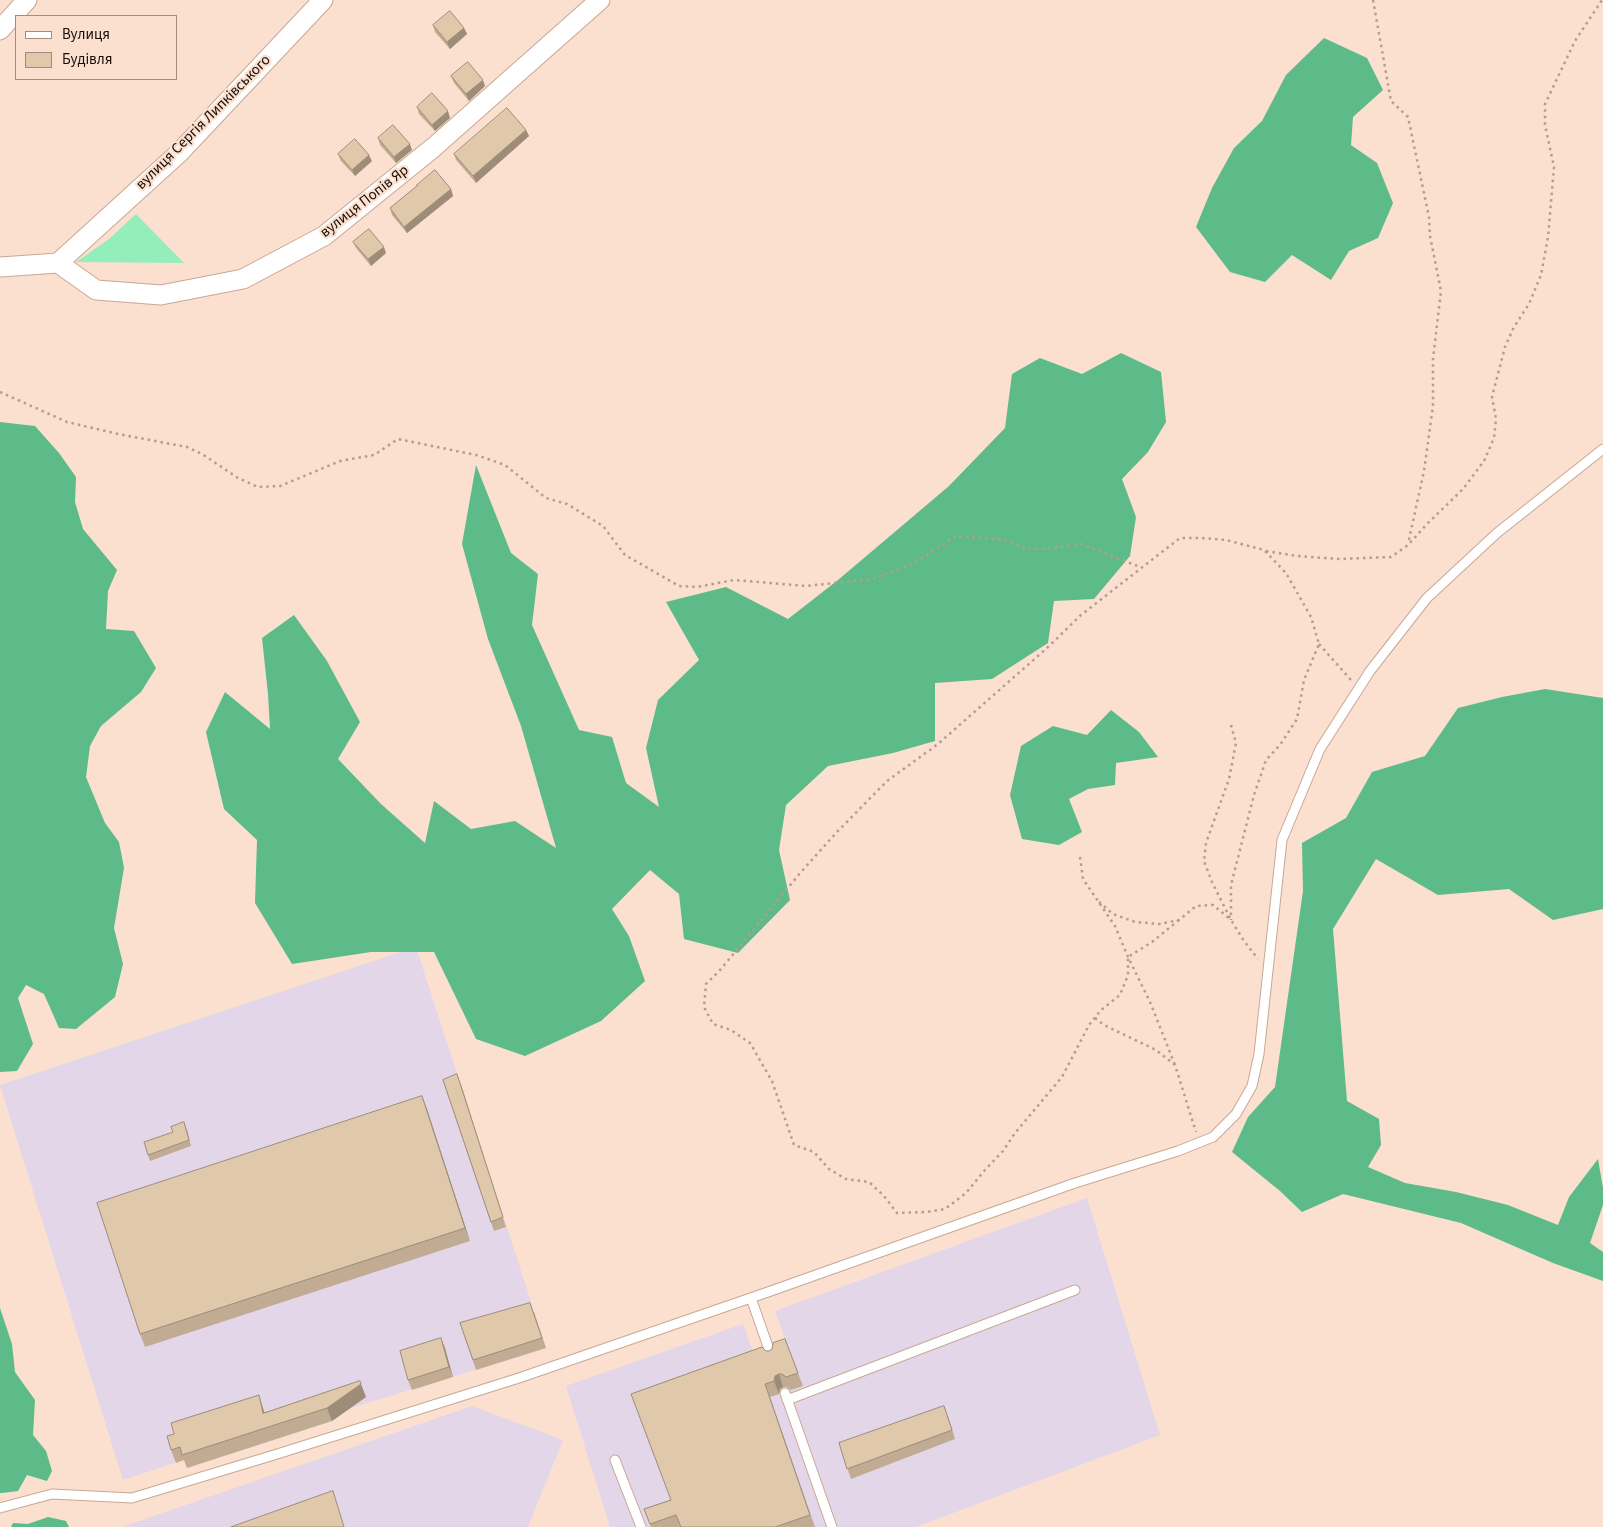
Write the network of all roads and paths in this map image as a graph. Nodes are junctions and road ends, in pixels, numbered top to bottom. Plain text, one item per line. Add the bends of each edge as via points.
1 (27, 0) edge
2 (323, 0) edge
3 (600, 0) edge
4 (1374, 0) edge
5 (1602, 0) edge
6 (0, 30) edge
7 (58, 263) junction
8 (0, 267) edge
9 (0, 392) edge
10 (1603, 449) edge
11 (1408, 545) junction
12 (1264, 550) junction
13 (1141, 568) junction
14 (1319, 644) junction
15 (1359, 689) junction
16 (1231, 725) dead end
17 (1080, 857) dead end
18 (1096, 900) junction
19 (1179, 920) junction
20 (1231, 920) junction
21 (1128, 958) junction
22 (1267, 978) junction
23 (1095, 1018) junction
24 (1175, 1065) junction
25 (1199, 1142) junction
26 (1075, 1290) dead end
27 (751, 1298) junction
28 (772, 1358) edge
29 (615, 1460) dead end
30 (0, 1508) edge
31 (641, 1527) edge
32 (832, 1527) edge

1 - 6 street
2 - 7 street, вулиця Сергія Липківського via 179,153
3 - 7 street, вулиця Попів Яр via 434,147 324,236 243,280 161,295 96,290
4 - 11 path via 1391,101 1408,117 1441,291 1433,359 1433,406 1424,471
5 - 11 path via 1575,41 1545,104 1545,125 1554,167 1548,237 1541,275 1505,347 1496,378 1492,397 1496,419 1494,438 1484,461 1463,489
7 - 8 street
9 - 13 path via 67,422 187,447 258,487 280,486 340,461 374,455 398,439 476,455 505,465 546,498 567,504 603,526 625,555 679,586 697,587 734,580 806,586 872,579 915,563 956,536 1008,540 1026,549 1081,544
10 - 15 lane via 1497,533 1427,598
11 - 12 path via 1391,558 1340,559
12 - 13 path via 1226,540 1180,538
12 - 14 path via 1286,573 1311,617
13 - 23 path via 1081,615 938,744 887,781 807,866 706,984 704,1007 713,1024 731,1030 750,1043 772,1082 794,1146 814,1152 829,1170 846,1179 868,1182 896,1213 945,1208 966,1193 1062,1077
14 - 15 path
14 - 20 path via 1304,680 1297,719 1266,760 1254,795 1231,885
15 - 22 lane via 1320,750 1282,840
16 - 20 path via 1236,743 1229,779 1206,843 1204,861
17 - 18 path via 1083,879
18 - 19 path via 1113,914 1135,922 1159,924
18 - 21 path via 1116,926
19 - 20 path via 1196,906 1212,904
19 - 21 path
20 - 22 path
21 - 23 path via 1128,975 1120,995
21 - 24 path
22 - 25 lane via 1259,1054 1252,1086 1236,1114 1213,1137
23 - 24 path via 1156,1050
24 - 25 path
25 - 27 lane
26 - 32 lane via 786,1396
27 - 28 lane
27 - 30 lane via 518,1378 132,1498 52,1494
29 - 31 lane

